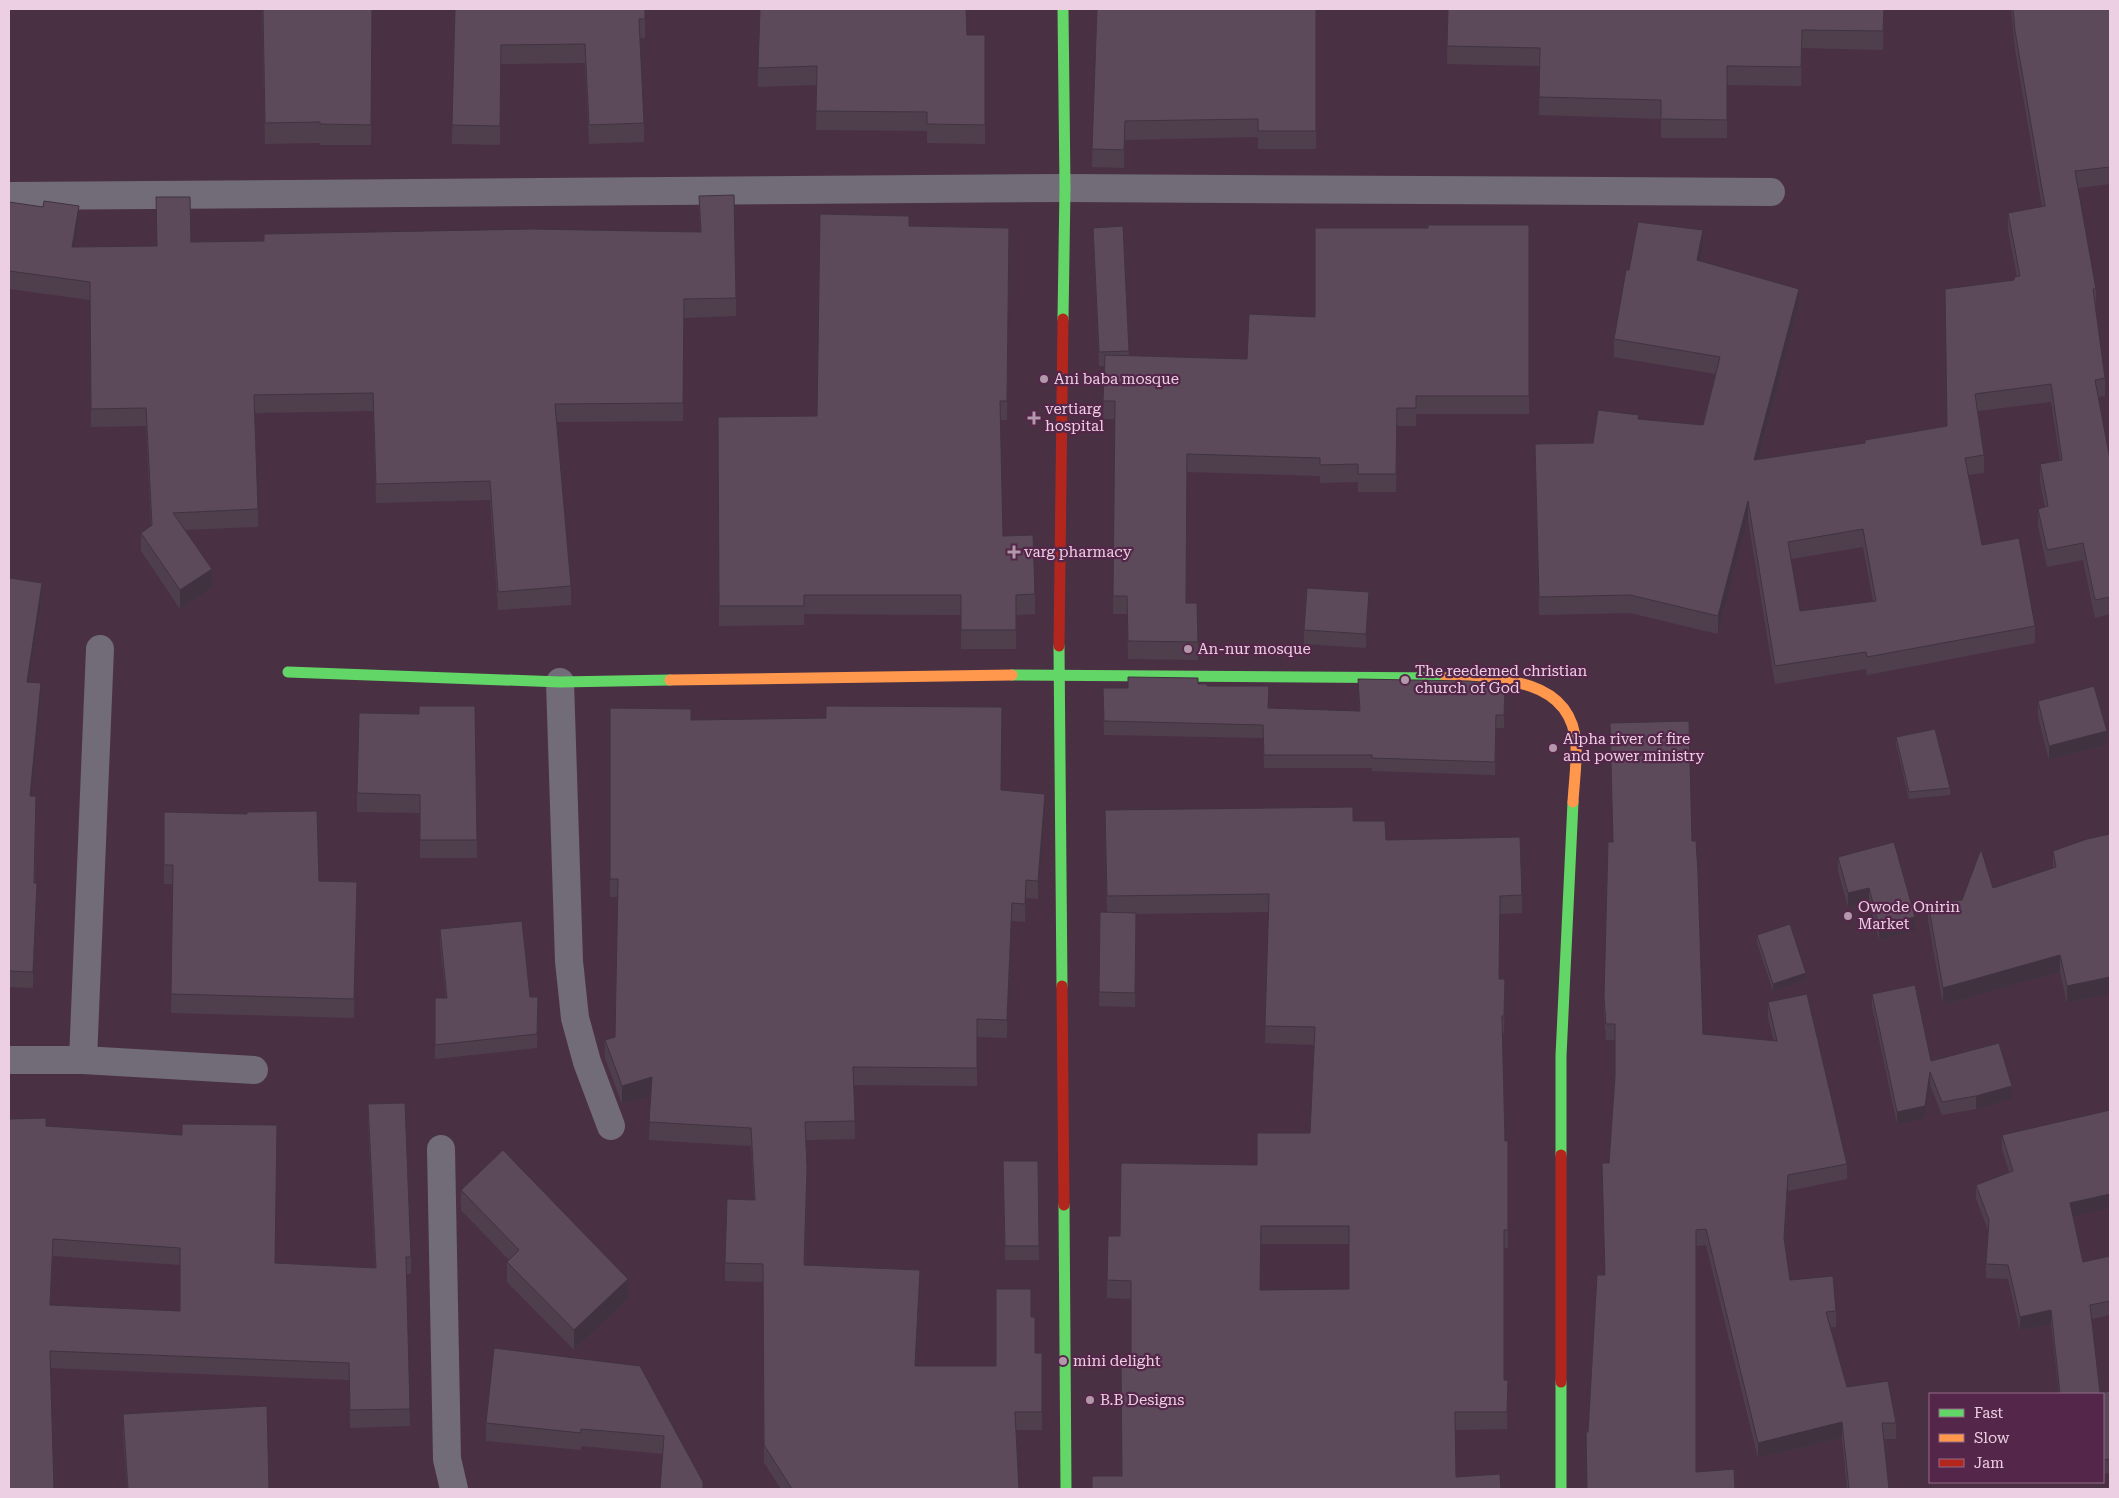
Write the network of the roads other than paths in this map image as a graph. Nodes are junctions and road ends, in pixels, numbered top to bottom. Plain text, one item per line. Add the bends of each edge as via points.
1 (1063, 9) edge
2 (1065, 188) junction
3 (1771, 192) dead end
4 (9, 196) edge
5 (100, 649) dead end
6 (288, 672) dead end
7 (1059, 674) junction
8 (560, 682) junction
9 (9, 1060) edge
10 (83, 1060) junction
11 (254, 1070) dead end
12 (611, 1126) dead end
13 (441, 1149) dead end
14 (454, 1489) edge
15 (1066, 1489) edge
16 (1561, 1489) edge

1 - 2 street
2 - 3 street
2 - 4 street
2 - 7 street
5 - 10 street
6 - 8 street
7 - 8 street
7 - 15 street
7 - 16 street via 1502,680 1534,687 1554,699 1568,715 1576,744 1561,1056
8 - 12 street via 569,961 575,1018 587,1062
9 - 10 street
10 - 11 street
13 - 14 street via 447,1459

